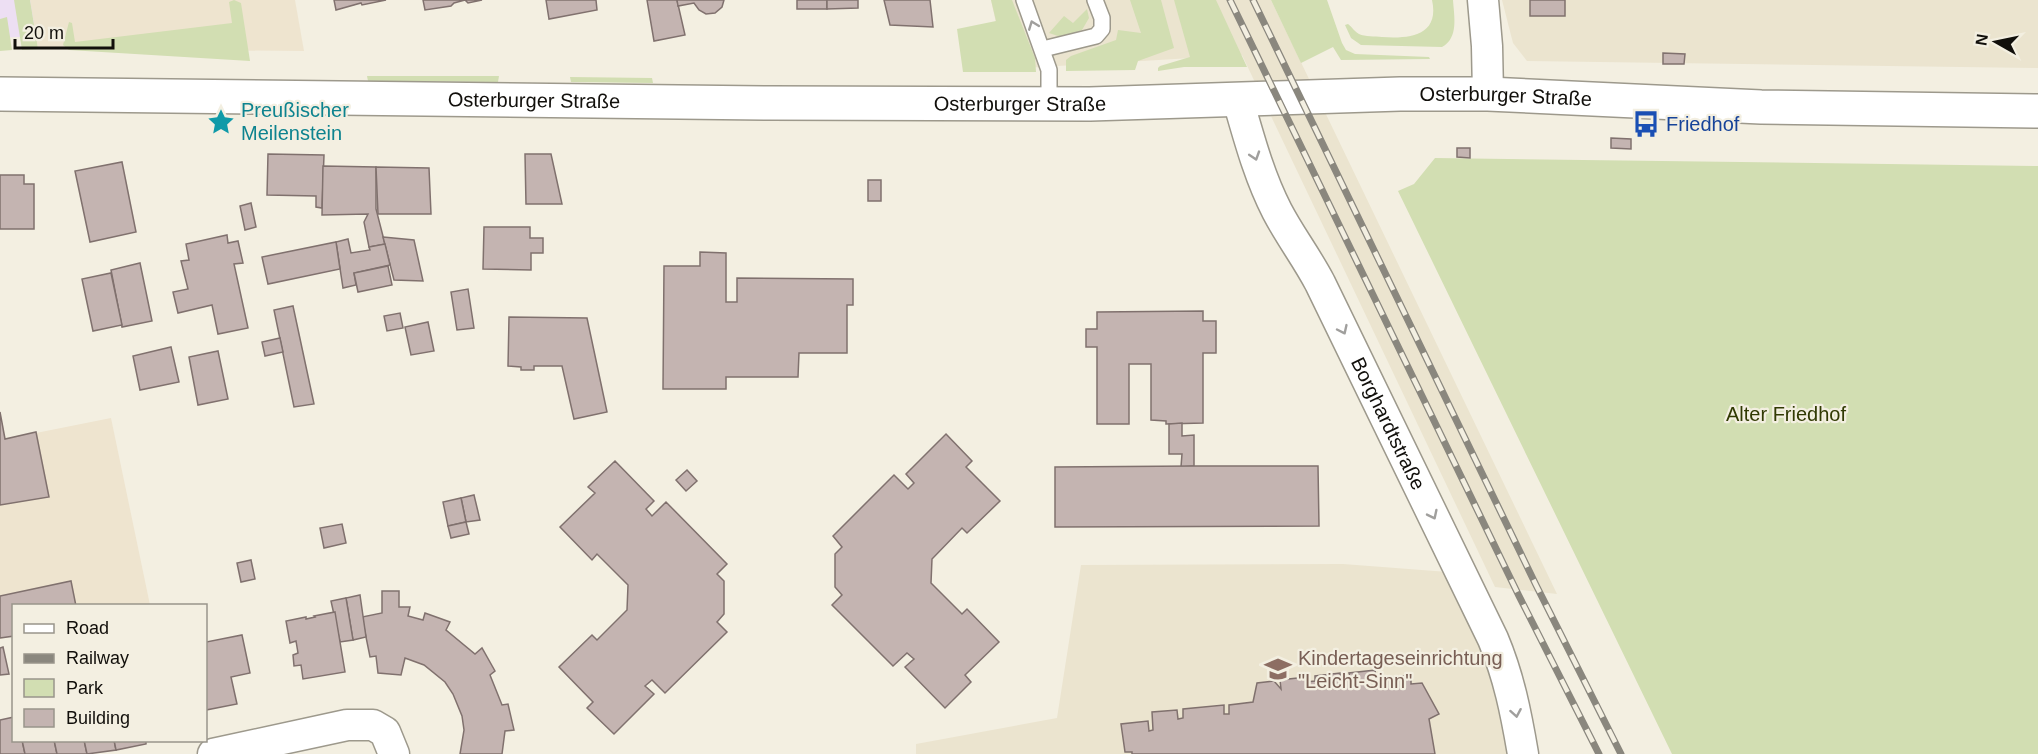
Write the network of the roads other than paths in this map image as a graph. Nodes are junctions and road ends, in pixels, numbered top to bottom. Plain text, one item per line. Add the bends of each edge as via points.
1 (1024, 0) edge
2 (1095, 0) edge
3 (1483, 0) edge
4 (1043, 49) junction
5 (0, 94) edge
6 (1488, 94) junction
7 (1238, 100) junction
8 (1049, 104) junction
9 (2038, 111) edge
10 (213, 754) edge
11 (394, 754) edge
12 (1523, 754) edge

4 -> 1 lane
2 - 4 lane via 1102,18 1102,29 1096,36
3 - 6 street
4 - 8 lane via 1049,70
5 - 8 street, Osterburger Straße
6 - 7 street, Osterburger Straße
6 - 9 street, Osterburger Straße via 1761,107
7 - 8 street, Osterburger Straße
7 -> 12 street, Borghardtstraße via 1278,213 1306,255 1493,639 1514,702
10 - 11 street via 347,725 373,725 385,732

